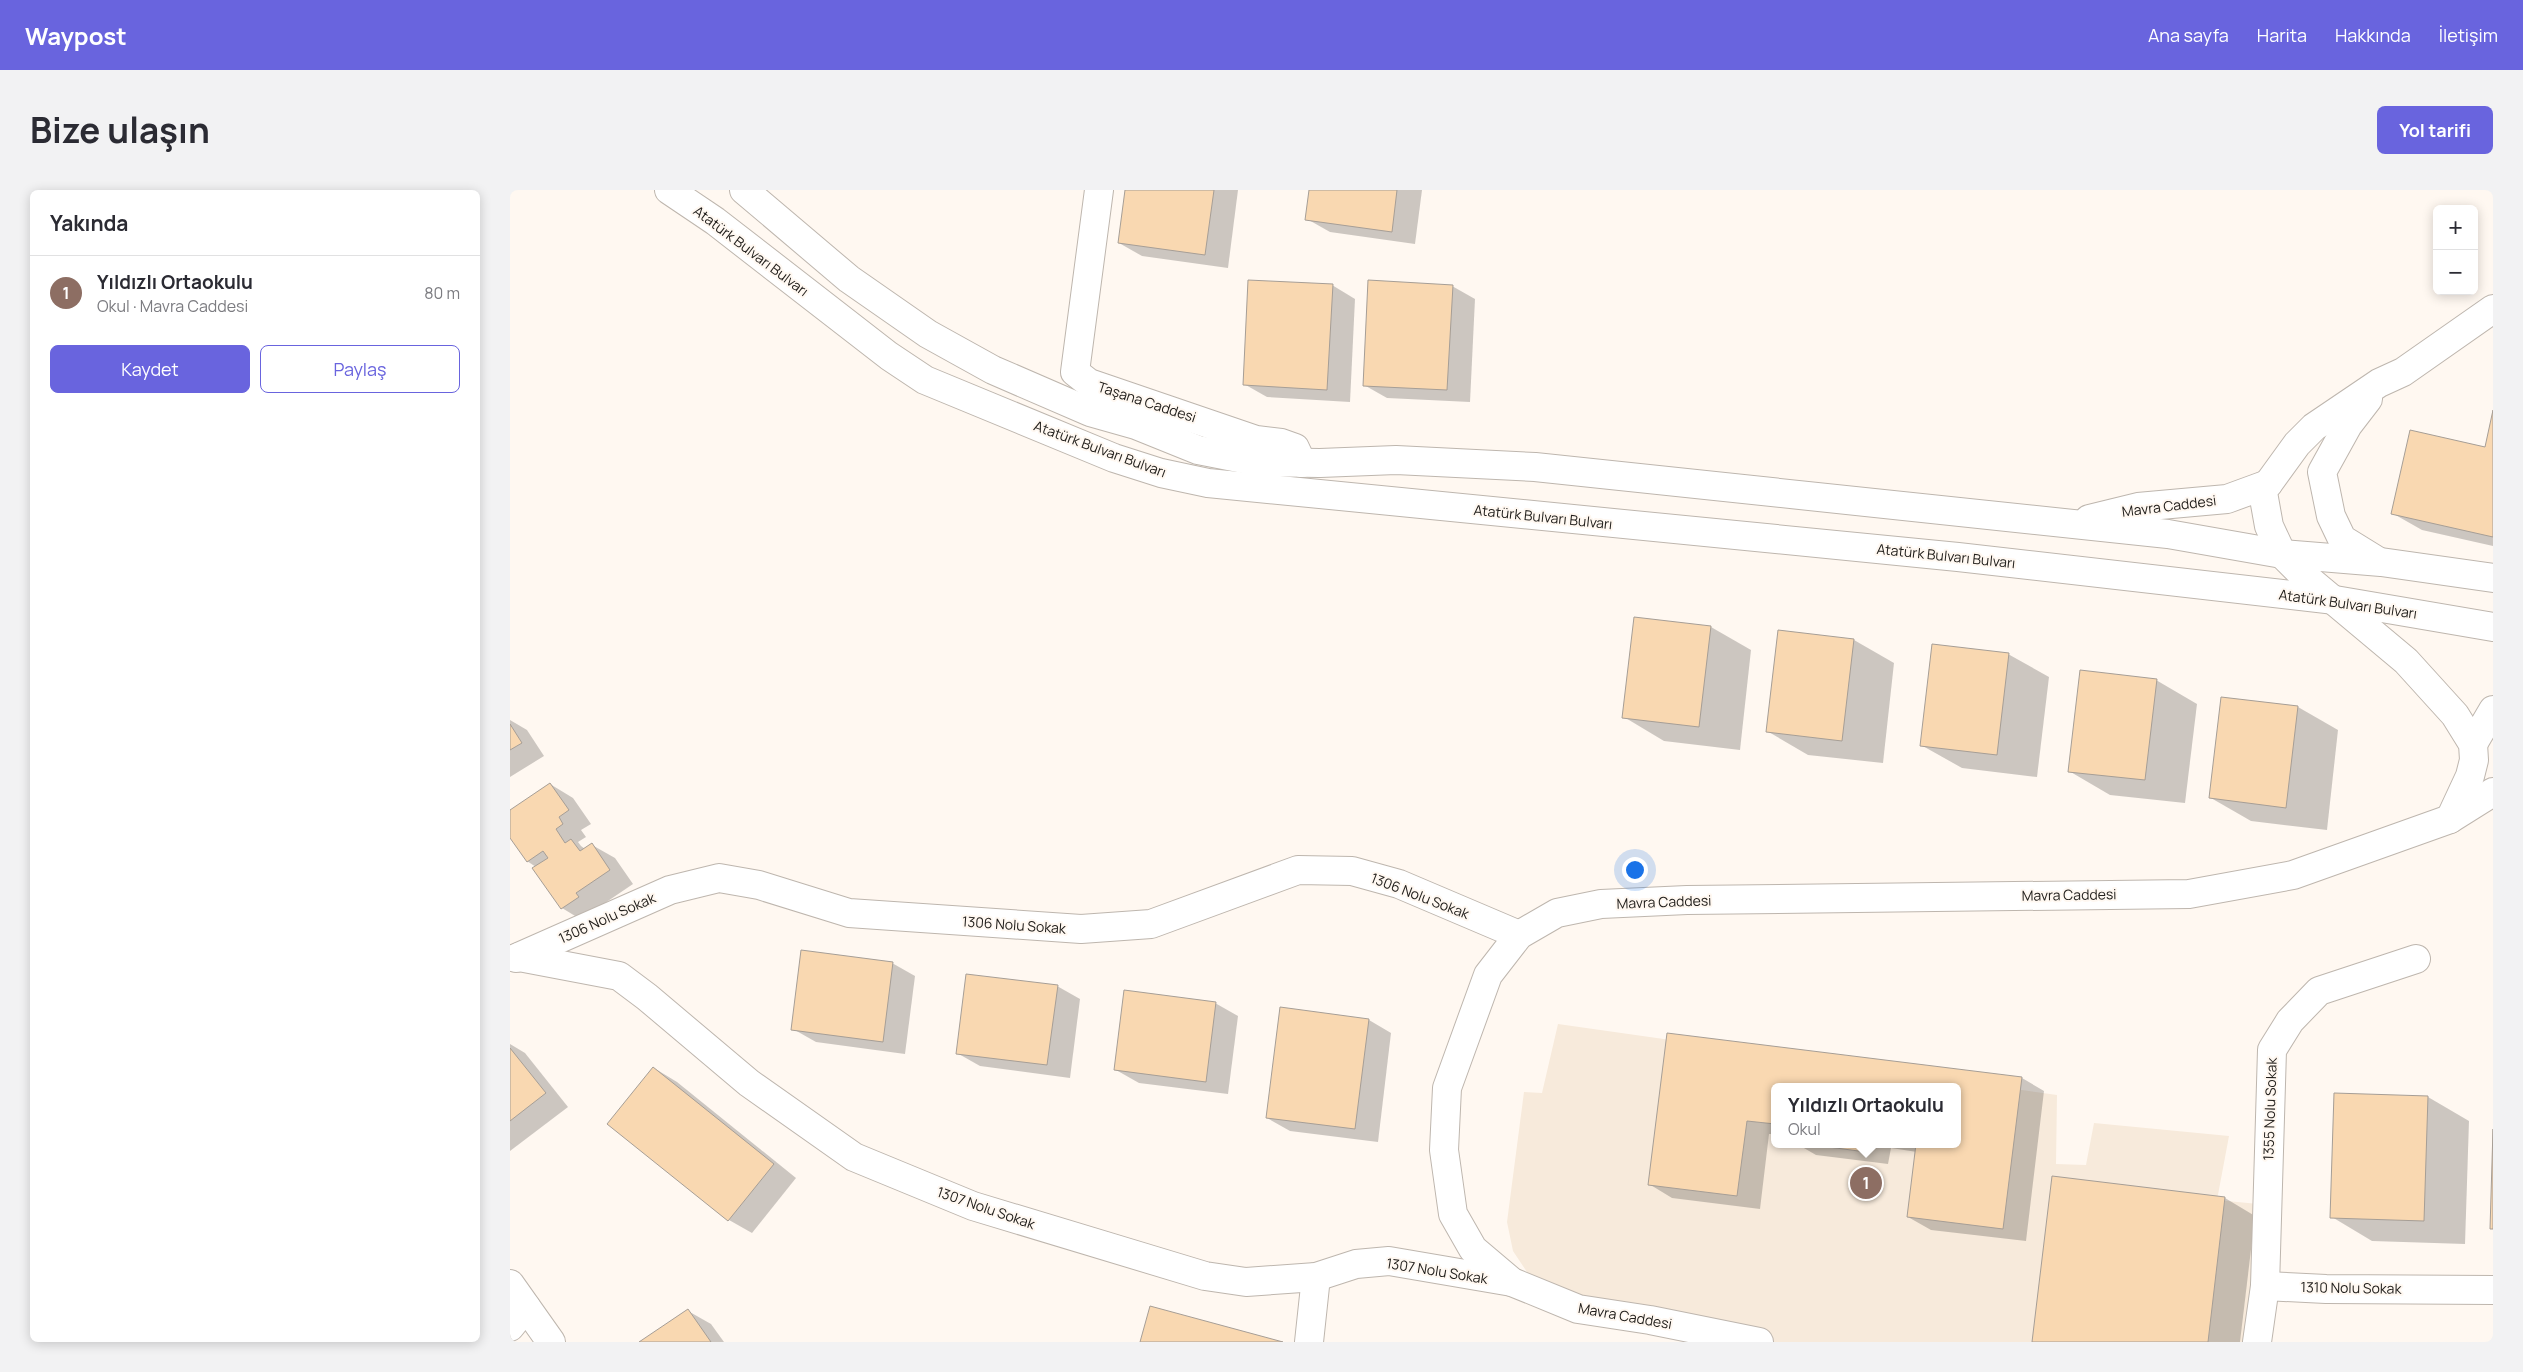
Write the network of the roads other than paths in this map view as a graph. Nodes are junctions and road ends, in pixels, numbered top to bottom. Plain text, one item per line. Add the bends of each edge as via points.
1 (669, 190) edge
2 (744, 190) edge
3 (1099, 190) edge
4 (2493, 309) edge
5 (2379, 383) junction
6 (1302, 463) junction
7 (2268, 484) junction
8 (2069, 523) junction
9 (2282, 554) junction
10 (2381, 562) junction
11 (2493, 578) edge
12 (2335, 600) junction
13 (2493, 626) edge
14 (2493, 710) edge
15 (2473, 744) junction
16 (2493, 792) edge
17 (2450, 820) junction
18 (1519, 935) junction
19 (514, 959) edge
20 (2416, 959) dead end
21 (1316, 1276) junction
22 (1512, 1282) junction
23 (510, 1284) edge
24 (2265, 1286) junction
25 (2493, 1290) edge
26 (518, 1317) edge
27 (551, 1342) edge
28 (1310, 1342) edge
29 (1759, 1342) edge
30 (2257, 1342) edge

1 - 12 street, Atatürk Bulvarı Bulvarı via 715,221 889,356 925,380 1114,458 1161,473 1208,484 1958,557
2 - 6 street via 849,279 928,334 993,370 1090,412 1136,425 1198,450 1258,462
3 - 6 street, Taşana Caddesi via 1075,372 1089,383 1256,440 1295,448
4 - 5 street via 2403,372
5 - 7 street via 2314,428 2297,444
5 - 10 street via 2348,425 2322,472 2331,516 2342,539
6 - 8 street via 1396,460 1535,467
7 - 8 street, Mavra Caddesi via 2227,498 2138,507
7 - 9 street via 2262,487 2264,506
8 - 9 street via 2168,534
9 - 10 street
9 - 12 street
10 - 11 street
12 - 13 street, Atatürk Bulvarı Bulvarı
12 - 15 street via 2431,686
14 - 15 street
15 - 17 street via 2470,776
16 - 17 street, Mavra Caddesi
17 - 18 street, Mavra Caddesi via 2293,875 2189,894 1687,900 1601,904 1557,913
18 - 19 street, 1306 Nolu Sokak via 1398,884 1352,871 1298,870 1151,924 1080,929 850,914 759,885 719,878 670,890
18 - 22 street, Mavra Caddesi via 1488,975 1447,1088 1444,1150 1453,1214 1472,1249
19 - 21 street, 1307 Nolu Sokak via 619,976 749,1083 854,1157 973,1206 1205,1276 1246,1282
20 - 24 street, 1355 Nolu Sokak via 2319,991 2290,1021 2272,1050
21 - 22 street, 1307 Nolu Sokak via 1356,1264 1389,1261
21 - 28 street
22 - 29 street, Mavra Caddesi via 1578,1309
23 - 26 street
24 - 25 street, 1310 Nolu Sokak
24 - 30 street
26 - 27 street

